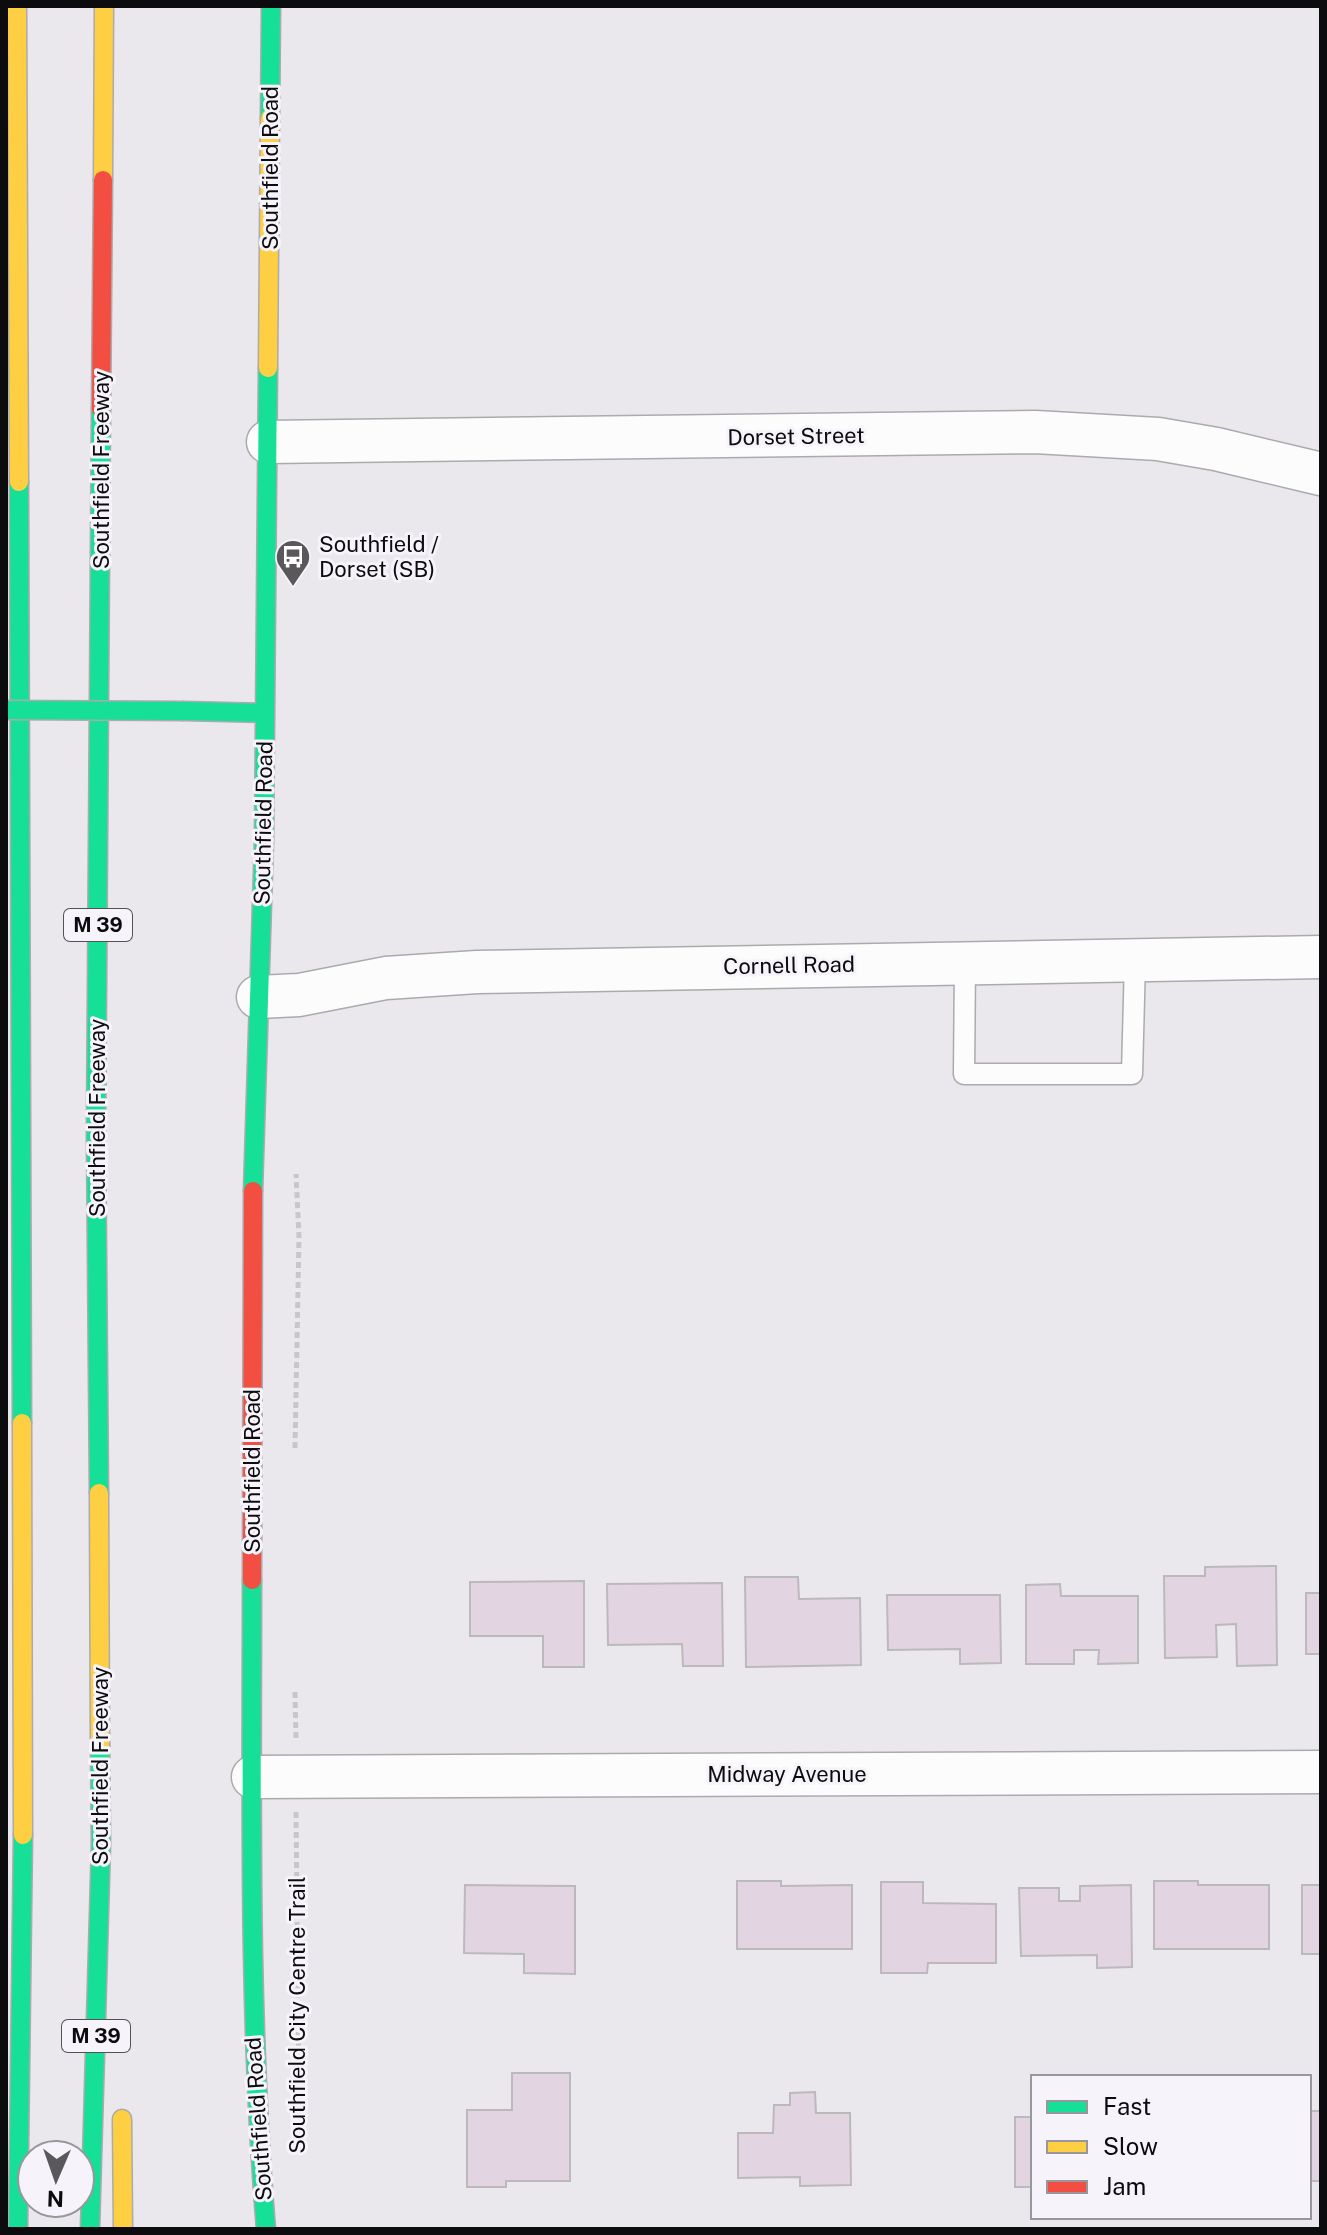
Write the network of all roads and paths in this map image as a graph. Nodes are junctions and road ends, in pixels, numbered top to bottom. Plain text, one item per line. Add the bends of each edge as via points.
1 (17, 6) edge
2 (104, 6) edge
3 (271, 6) edge
4 (268, 442) junction
5 (1321, 474) edge
6 (6, 710) edge
7 (264, 713) junction
8 (1321, 957) edge
9 (1135, 960) junction
10 (965, 963) junction
11 (258, 997) junction
12 (1321, 1772) edge
13 (253, 1777) junction
14 (296, 1798) dead end
15 (101, 1844) junction
16 (115, 2025) dead end
17 (299, 2096) dead end
18 (121, 2100) dead end
19 (18, 2229) edge
20 (90, 2229) edge
21 (123, 2229) edge
22 (266, 2229) edge

1 - 19 main road via 23,1842
2 - 15 main road, Southfield Freeway / M 39 via 96,1118
3 - 4 main road, Southfield Road
4 - 5 street, Dorset Street via 1061,432 1158,439
4 - 7 main road, Southfield Road
6 - 7 main road, Southfield Road, bridge
7 - 11 main road, Southfield Road
8 - 9 street, Cornell Road
9 - 10 street, Cornell Road
9 - 10 lane via 1132,1074 964,1074
10 - 11 street, Cornell Road via 434,974
11 - 13 main road, Southfield Road
12 - 13 street, Midway Avenue
13 - 22 main road, Southfield Road via 253,2037
14 - 17 path, Southfield City Centre Trail
15 - 16 main road
15 - 20 main road, Southfield Freeway / M 39
18 - 21 main road

